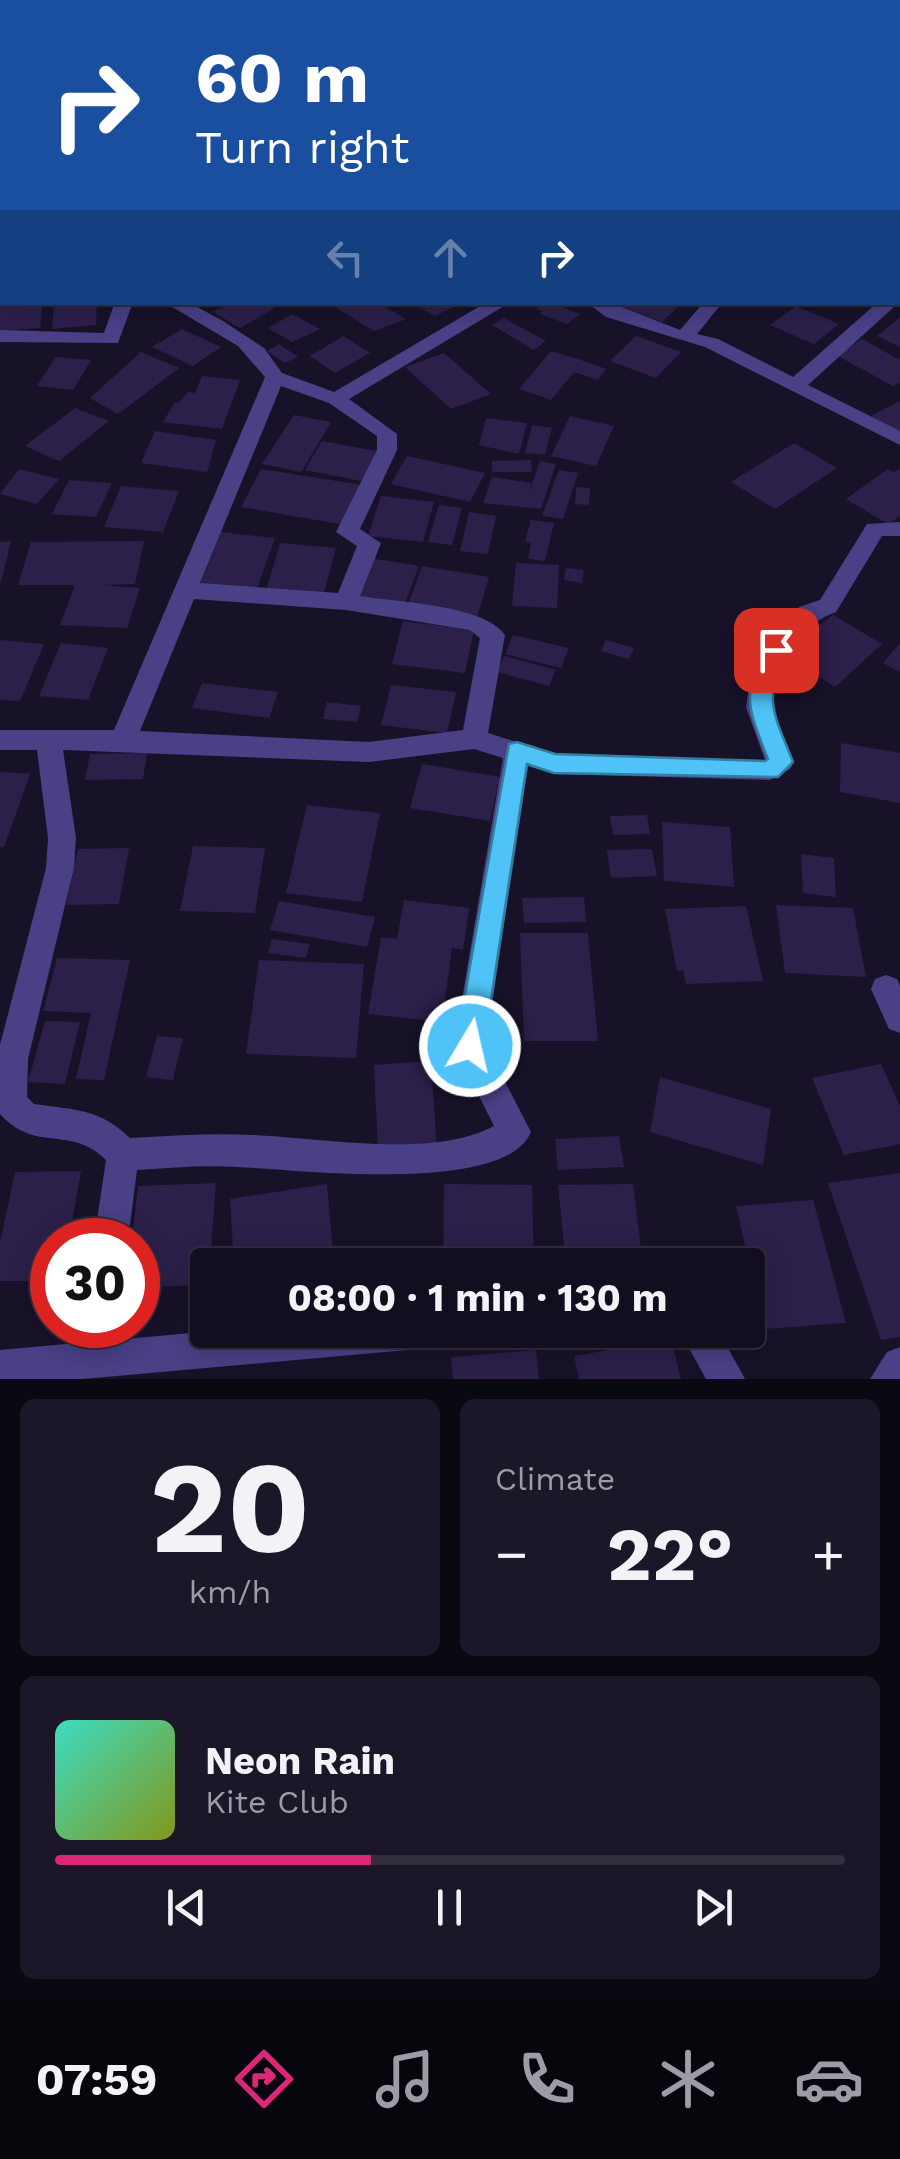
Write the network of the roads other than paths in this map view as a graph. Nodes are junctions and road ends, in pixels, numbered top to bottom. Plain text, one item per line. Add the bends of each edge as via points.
1 (123, 305) edge
2 (178, 305) edge
3 (496, 305) edge
4 (599, 305) edge
5 (711, 305) edge
6 (890, 305) edge
7 (0, 336) edge
8 (684, 337) junction
9 (275, 376) junction
10 (794, 387) junction
11 (336, 400) junction
12 (900, 439) edge
13 (900, 529) edge
14 (183, 590) junction
15 (346, 602) junction
16 (48, 738) junction
17 (474, 739) junction
18 (0, 740) edge
19 (124, 740) junction
20 (517, 751) junction
21 (886, 989) dead end
22 (900, 1020) edge
23 (123, 1154) junction
24 (113, 1218) edge
25 (190, 1339) edge
26 (160, 1340) edge
27 (74, 1348) edge
28 (707, 1348) edge
29 (900, 1365) edge
30 (0, 1368) edge
31 (727, 1379) edge
32 (888, 1379) edge

1 - 7 street via 111,339
2 - 9 street via 252,346
3 - 11 street
4 - 8 street
5 - 8 street
6 - 10 street
8 - 10 street via 711,343
9 - 11 street
9 - 14 street
10 - 12 street
11 - 15 street via 388,434 387,450 347,532 370,543
13 - 20 street via 875,529 828,606 807,612 776,650 762,678 759,707 779,753 778,767 752,772 554,764
14 - 15 street
14 - 19 street
15 - 17 street via 476,623 492,634
16 - 18 street
16 - 19 street
16 - 23 street via 60,868 12,1059 11,1103 26,1118 98,1129
17 - 19 street via 369,752
17 - 20 street
20 - 23 street via 470,1046 515,1132 472,1154
21 - 22 street
23 - 24 street
25 - 26 street
27 - 30 street
28 - 31 street
29 - 32 street

